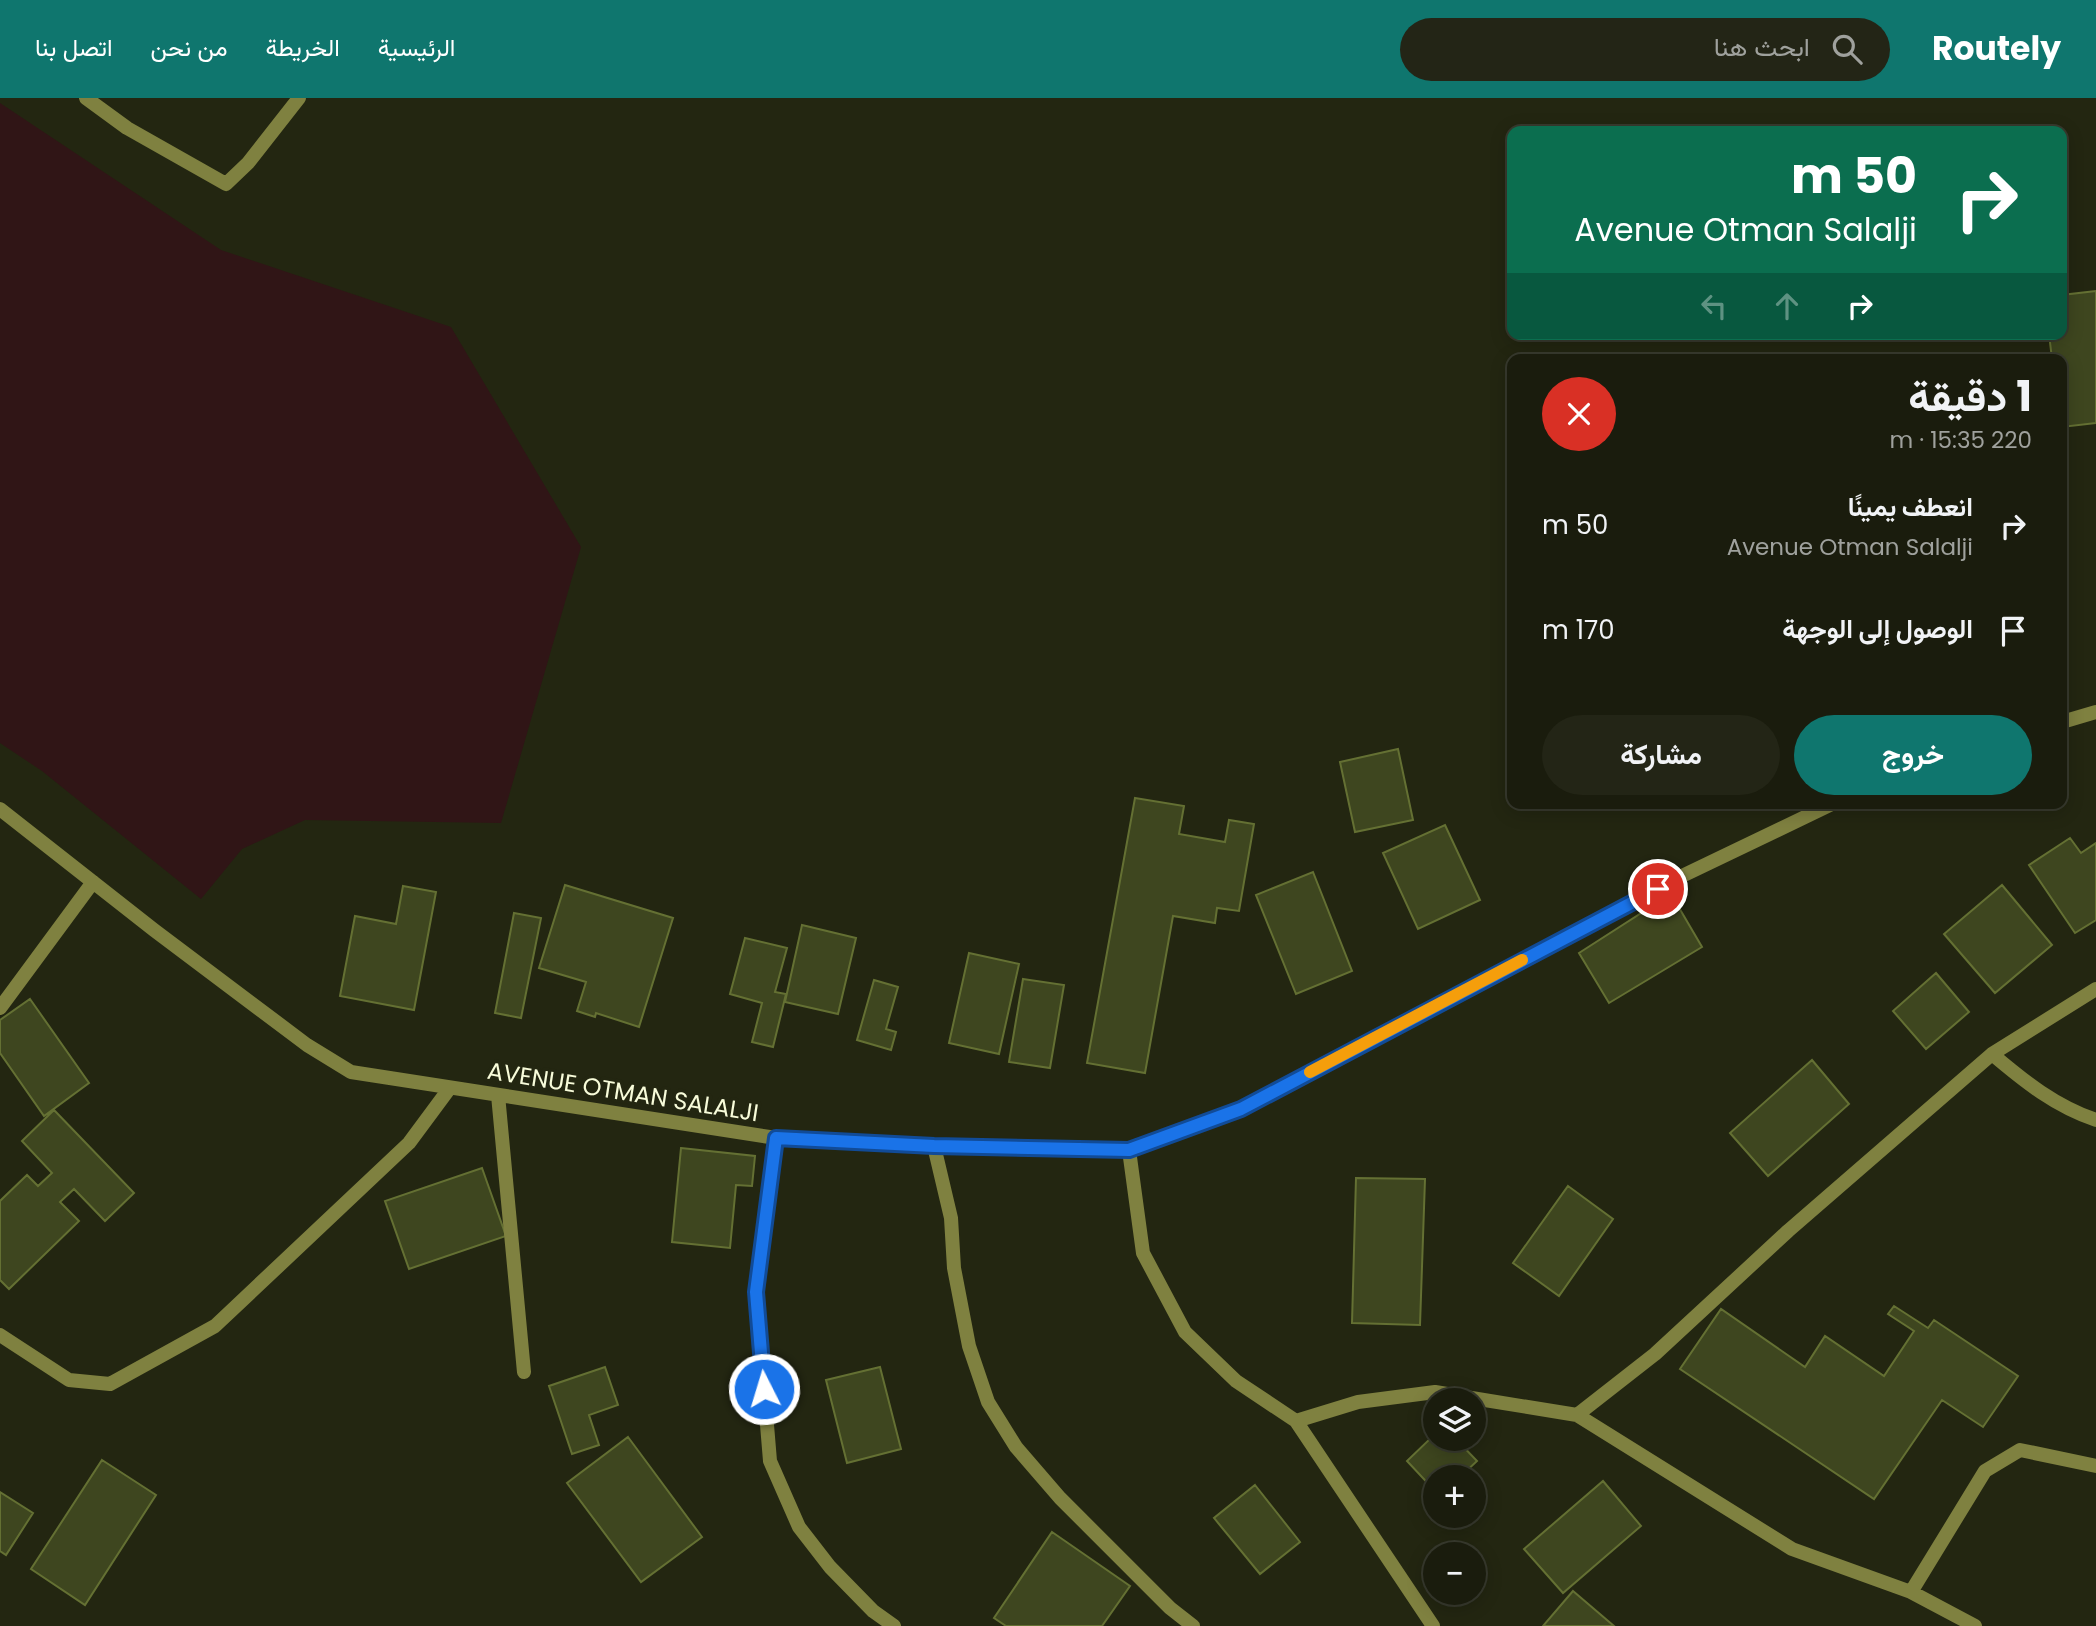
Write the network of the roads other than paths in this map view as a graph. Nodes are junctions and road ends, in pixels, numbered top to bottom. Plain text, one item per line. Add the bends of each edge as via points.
1 (86, 98) edge
2 (299, 98) edge
3 (2096, 712) edge
4 (2067, 721) edge
5 (0, 809) edge
6 (1822, 809) edge
7 (93, 881) junction
8 (2096, 989) edge
9 (0, 1008) edge
10 (1992, 1054) junction
11 (449, 1089) junction
12 (498, 1095) junction
13 (2096, 1120) edge
14 (776, 1138) junction
15 (934, 1146) junction
16 (1129, 1150) junction
17 (0, 1335) edge
18 (524, 1372) dead end
19 (1577, 1415) junction
20 (1296, 1421) junction
21 (2096, 1466) edge
22 (1911, 1592) junction
23 (894, 1626) edge
24 (1193, 1626) edge
25 (1433, 1626) edge
26 (1975, 1626) edge

1 - 2 street via 127,128 226,184
3 - 4 street
5 - 7 street, AVENUE OTMAN SALALJI
6 - 16 street, AVENUE OTMAN SALALJI via 1682,876 1241,1109
7 - 9 street
7 - 11 street, AVENUE OTMAN SALALJI via 307,1045 351,1072
8 - 10 street
10 - 13 street via 2032,1089 2068,1111
10 - 19 street via 1655,1354
11 - 12 street, AVENUE OTMAN SALALJI
11 - 17 street via 409,1143 215,1326 110,1384 69,1380
12 - 14 street, AVENUE OTMAN SALALJI
12 - 18 street
14 - 15 street, AVENUE OTMAN SALALJI
14 - 23 street via 756,1292 770,1461 799,1527 830,1567
15 - 16 street, AVENUE OTMAN SALALJI
15 - 24 street via 951,1218 954,1268 970,1346 988,1402 1016,1447 1060,1498
16 - 20 street via 1143,1253 1185,1332 1236,1381
19 - 20 street via 1435,1392 1358,1402
19 - 22 street via 1792,1549
20 - 25 street
21 - 22 street via 2020,1450 1999,1460 1985,1471
22 - 26 street

